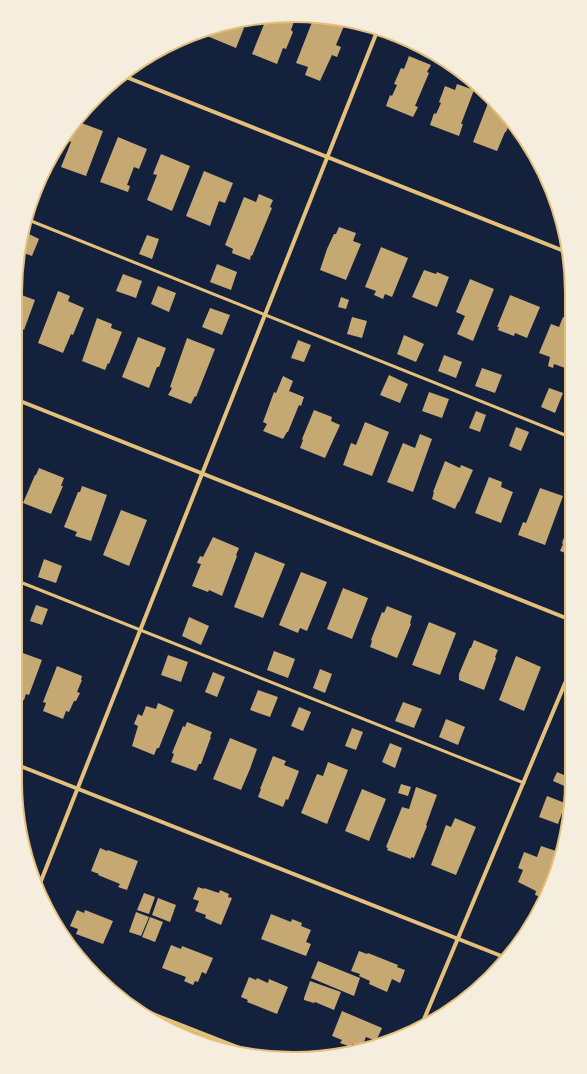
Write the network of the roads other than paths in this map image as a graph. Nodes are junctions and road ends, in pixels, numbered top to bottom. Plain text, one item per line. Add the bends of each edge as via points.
1 (375, 34) edge
2 (128, 78) edge
3 (327, 157) junction
4 (32, 221) edge
5 (562, 251) edge
6 (264, 315) junction
7 (22, 402) edge
8 (565, 435) edge
9 (202, 473) junction
10 (22, 583) edge
11 (565, 618) edge
12 (140, 630) junction
13 (565, 684) edge
14 (22, 767) edge
15 (524, 783) junction
16 (77, 789) junction
17 (41, 879) edge
18 (458, 939) junction
19 (501, 956) edge
20 (159, 1017) edge
21 (424, 1018) edge
22 (232, 1045) edge

1 - 3 street
2 - 3 street
3 - 5 street
3 - 6 street
4 - 6 lane
6 - 8 lane
6 - 9 street
7 - 9 street
9 - 11 street
9 - 12 street
10 - 12 lane
12 - 15 lane
12 - 16 street
13 - 15 street
14 - 16 street
15 - 18 street
16 - 17 street
16 - 18 street
18 - 19 street
18 - 21 street
20 - 22 street

